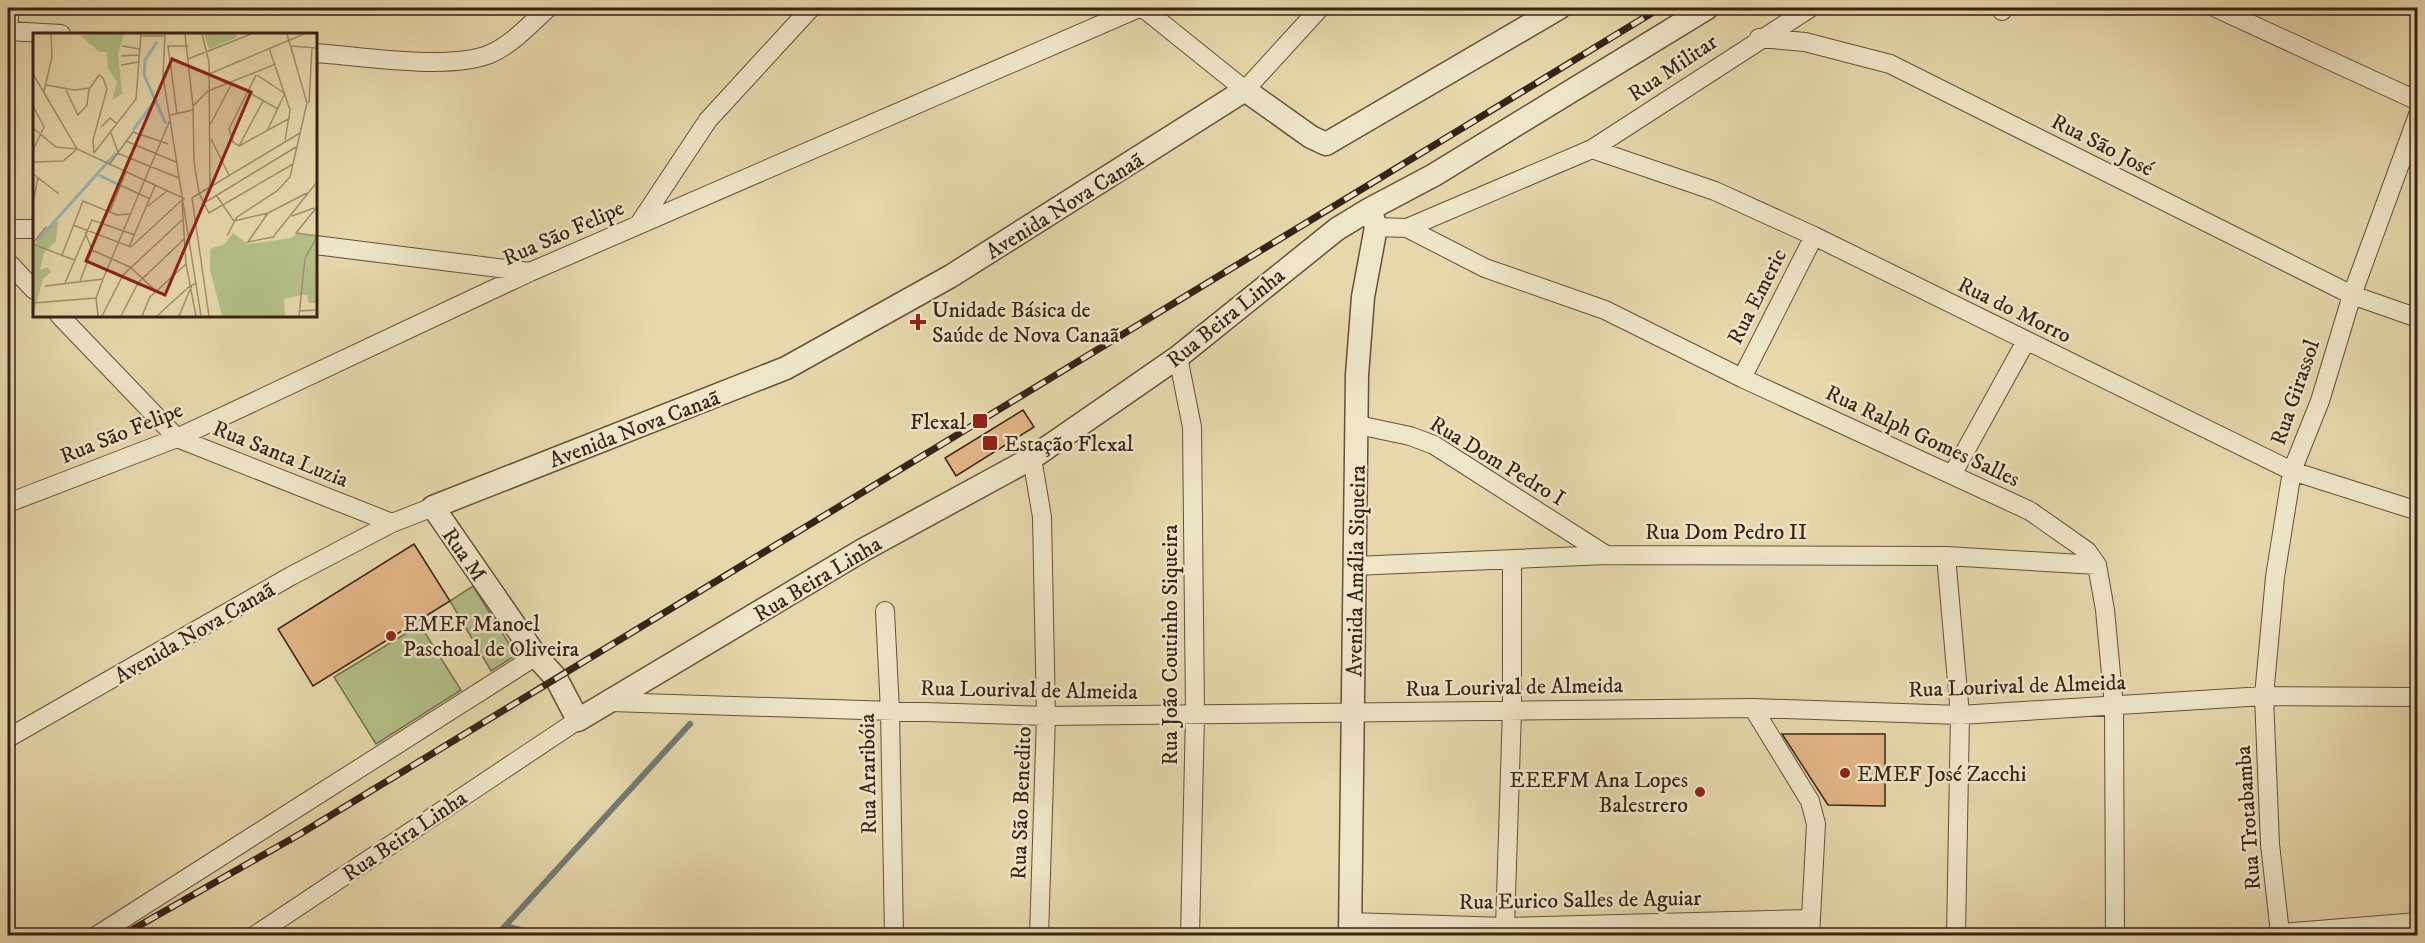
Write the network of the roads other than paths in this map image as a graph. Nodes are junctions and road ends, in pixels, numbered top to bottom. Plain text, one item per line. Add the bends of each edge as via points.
1 (10, 8) edge
2 (548, 8) edge
3 (811, 8) edge
4 (1141, 8) edge
5 (1320, 8) edge
6 (1559, 8) edge
7 (1707, 8) edge
8 (1810, 8) edge
9 (2216, 8) edge
10 (8, 29) edge
11 (50, 33) edge
12 (1759, 38) junction
13 (316, 53) edge
14 (1245, 90) junction
15 (2418, 101) edge
16 (2418, 115) edge
17 (1592, 149) junction
18 (1373, 218) junction
19 (639, 224) junction
20 (1407, 228) junction
21 (33, 229) edge
22 (8, 230) edge
23 (1814, 236) junction
24 (316, 245) edge
25 (8, 262) edge
26 (530, 272) junction
27 (33, 289) edge
28 (2352, 295) junction
29 (60, 316) edge
30 (2418, 318) edge
31 (2026, 340) junction
32 (1178, 357) junction
33 (1742, 378) junction
34 (1358, 425) junction
35 (177, 438) junction
36 (1032, 458) junction
37 (2292, 471) junction
38 (1952, 475) junction
39 (8, 503) edge
40 (433, 507) junction
41 (2418, 511) edge
42 (392, 523) junction
43 (1606, 555) junction
44 (1946, 556) junction
45 (1512, 561) junction
46 (2097, 565) junction
47 (1355, 566) junction
48 (885, 611) dead end
49 (536, 656) junction
50 (2264, 696) junction
51 (2418, 697) edge
52 (611, 702) junction
53 (2114, 706) junction
54 (1753, 708) junction
55 (1512, 710) junction
56 (890, 711) junction
57 (1353, 712) junction
58 (1195, 714) junction
59 (1959, 715) junction
60 (1047, 716) junction
61 (578, 720) junction
62 (8, 738) edge
63 (2418, 922) edge
64 (1505, 927) junction
65 (1810, 927) edge
66 (1350, 929) edge
67 (2279, 934) edge
68 (96, 936) edge
69 (254, 936) edge
70 (894, 936) edge
71 (1040, 936) edge
72 (1190, 936) edge
73 (1956, 936) edge
74 (2115, 936) edge

1 - 10 street
2 - 13 street via 510,43 473,59 412,60
3 - 19 street via 708,120
4 - 14 street
4 - 19 street, Rua São Felipe
5 - 14 street
6 - 14 street via 1326,144
7 - 18 street, Rua Beira Linha via 1434,175
8 - 12 street, Rua Militar
9 - 15 street
10 - 11 street
12 - 17 street, Rua Militar
12 - 28 street, Rua São José via 1805,42 1890,64
14 - 40 street, Avenida Nova Canaã via 951,276 786,368
16 - 28 street, Rua Girassol
17 - 20 street, Rua Militar
17 - 23 street, Rua do Morro via 1715,191
18 - 20 street, Rua Ralph Gomes Salles
18 - 32 street, Rua Beira Linha via 1305,253
18 - 34 street, Avenida Amália Siqueira via 1357,375
19 - 26 street, Rua São Felipe
20 - 33 street, Rua Ralph Gomes Salles via 1485,268 1605,310
21 - 22 street
23 - 31 street, Rua do Morro
23 - 33 street, Rua Emeric
24 - 26 street
25 - 27 street
26 - 35 street, Rua São Felipe
28 - 30 street, Rua São José
28 - 37 street, Rua Girassol via 2320,401
29 - 35 street, Rua Santa Luzia
31 - 37 street, Rua do Morro
31 - 38 street
32 - 36 street, Rua Beira Linha
32 - 58 street, Rua João Coutinho Siqueira via 1192,427
33 - 38 street, Rua Ralph Gomes Salles
34 - 43 street, Rua Dom Pedro I via 1434,445
34 - 47 street, Avenida Amália Siqueira
35 - 39 street, Rua São Felipe
35 - 42 street, Rua Santa Luzia
36 - 52 street, Rua Beira Linha via 863,550
36 - 60 street, Rua São Benedito via 1042,516
37 - 41 street, Rua do Morro
37 - 50 street, Rua Girassol via 2275,577
38 - 46 street, Rua Ralph Gomes Salles via 2030,511 2069,536
40 - 42 street, Avenida Nova Canaã
40 - 49 street, Rua M
42 - 62 street, Avenida Nova Canaã via 274,585
43 - 44 street, Rua Dom Pedro II
43 - 45 street, Rua Dom Pedro II
44 - 46 street, Rua Dom Pedro II
44 - 59 street
45 - 47 street, Rua Dom Pedro II
45 - 55 street
46 - 53 street
47 - 57 street, Avenida Amália Siqueira
48 - 56 street, Rua Araribóia
49 - 61 street, Rua M via 556,678
49 - 68 street
50 - 51 street, Rua Lourival de Almeida
50 - 53 street, Rua Lourival de Almeida
50 - 67 street, Rua Trotabamba via 2270,844
52 - 56 street, Rua Lourival de Almeida
52 - 61 street, Rua Beira Linha
53 - 59 street, Rua Lourival de Almeida
53 - 74 street
54 - 55 street, Rua Lourival de Almeida
54 - 59 street, Rua Lourival de Almeida
54 - 65 street via 1810,801 1814,814
55 - 57 street, Rua Lourival de Almeida
55 - 64 street
56 - 60 street, Rua Lourival de Almeida
56 - 70 street, Rua Araribóia
57 - 58 street, Rua Lourival de Almeida
57 - 66 street, Avenida Amália Siqueira
58 - 60 street, Rua Lourival de Almeida
58 - 72 street, Rua João Coutinho Siqueira
59 - 73 street
60 - 71 street, Rua São Benedito
61 - 69 street, Rua Beira Linha
63 - 67 street
64 - 65 street, Rua Eurico Salles de Aguiar
64 - 66 street, Rua Eurico Salles de Aguiar

